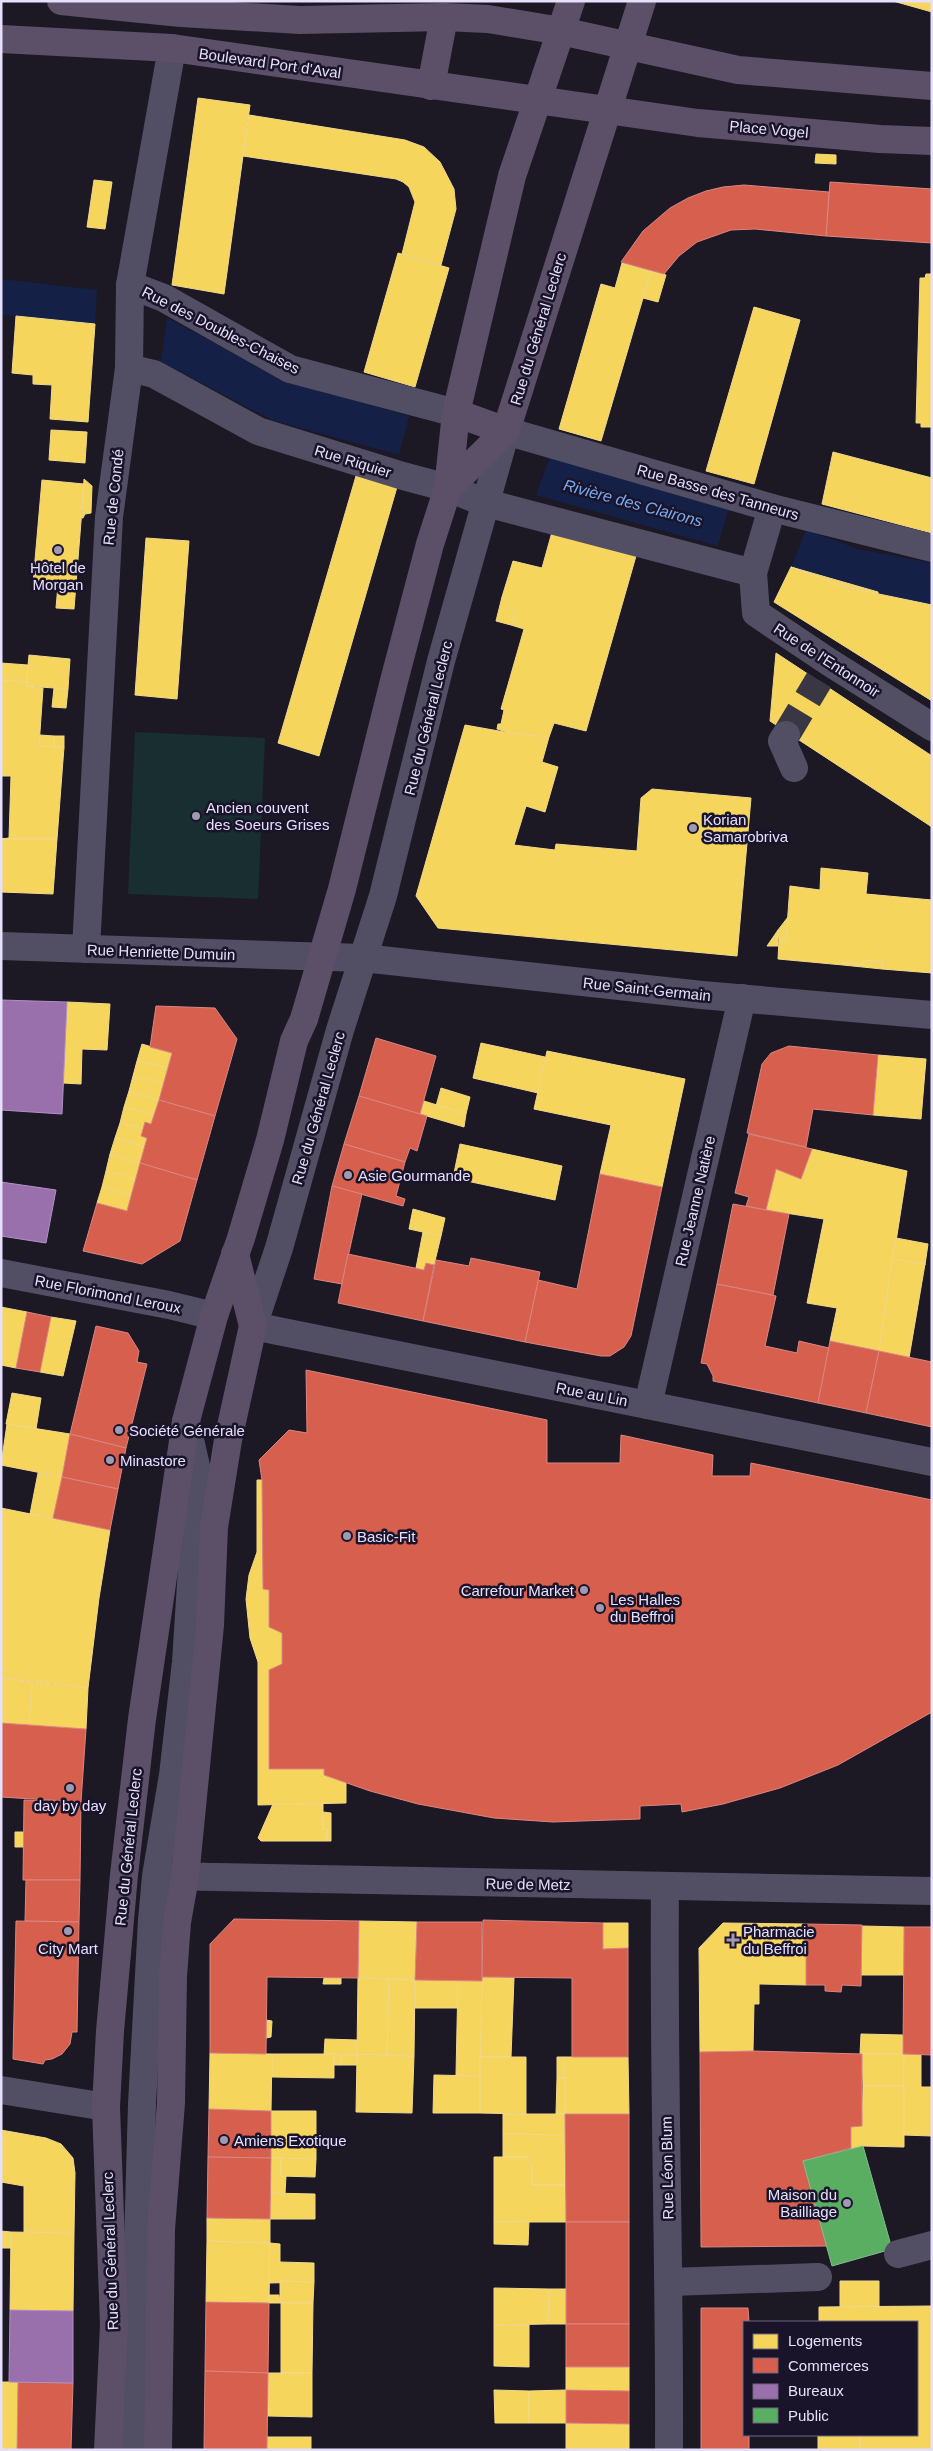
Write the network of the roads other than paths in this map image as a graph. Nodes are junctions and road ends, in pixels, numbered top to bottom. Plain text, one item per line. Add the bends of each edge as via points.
1 (61, 1) edge
2 (571, 1) edge
3 (642, 1) edge
4 (445, 9) edge
5 (561, 31) junction
6 (1, 39) edge
7 (628, 45) junction
8 (172, 48) junction
9 (431, 86) junction
10 (932, 86) edge
11 (537, 102) junction
12 (607, 112) junction
13 (932, 140) edge
14 (131, 276) junction
15 (129, 368) junction
16 (456, 414) junction
17 (506, 432) junction
18 (448, 488) junction
19 (486, 503) junction
20 (772, 508) junction
21 (932, 548) edge
22 (753, 573) junction
23 (932, 727) edge
24 (786, 736) tunnel mouth
25 (794, 768) dead end
26 (1, 946) edge
27 (86, 949) junction
28 (321, 958) junction
29 (364, 958) junction
30 (742, 998) junction
31 (932, 1015) edge
32 (235, 1254) junction
33 (1, 1272) edge
34 (214, 1316) junction
35 (253, 1326) junction
36 (648, 1405) junction
37 (186, 1421) junction
38 (932, 1462) edge
39 (124, 1876) junction
40 (156, 1876) junction
41 (185, 1877) junction
42 (665, 1886) junction
43 (932, 1891) edge
44 (1, 2090) edge
45 (106, 2107) junction
46 (932, 2245) edge
47 (898, 2254) dead end
48 (818, 2277) dead end
49 (670, 2282) junction
50 (108, 2450) edge
51 (132, 2450) edge
52 (158, 2450) edge
53 (669, 2450) edge

1 - 4 main road via 300,20
2 - 5 main road, Rue du Général Leclerc
3 - 7 main road, Rue du Général Leclerc
4 - 5 main road
4 - 9 main road
5 - 7 main road
5 - 11 main road, Rue du Général Leclerc
6 - 8 main road, Boulevard Port d'Aval
7 - 10 main road via 738,70
7 - 12 main road, Rue du Général Leclerc
8 - 9 main road, Boulevard Port d'Aval
8 - 14 street, Rue de Condé
9 - 11 main road, Boulevard Port d'Aval
11 - 12 main road, Place Vogel
11 - 16 main road, Rue du Général Leclerc via 512,176
12 - 13 main road, Place Vogel via 880,139
12 - 17 main road, Rue du Général Leclerc
14 - 15 street, Rue de Condé
14 - 16 street, Rue des Doubles-Chaises via 290,369
15 - 18 street, Rue Riquier via 154,374 258,431
15 - 27 street, Rue de Condé via 110,518
16 - 17 main road
16 - 18 main road, Rue du Général Leclerc
17 - 18 main road
17 - 19 street, Rue du Général Leclerc
17 - 20 street, Rue Basse des Tanneurs
18 - 19 street, Rue Riquier
18 - 28 main road, Rue du Général Leclerc via 430,544 342,889
19 - 22 street
19 - 29 street, Rue du Général Leclerc
20 - 21 street, Rue Basse des Tanneurs
20 - 22 street
22 - 23 street, Rue de l'Entonnoir via 756,613 824,671
24 - 25 street via 782,741
26 - 27 street, Rue Henriette Dumuin
27 - 28 street, Rue Henriette Dumuin
28 - 29 street, Rue Henriette Dumuin
28 - 32 main road, Rue du Général Leclerc
29 - 30 street, Rue Saint-Germain
29 - 35 street, Rue du Général Leclerc
30 - 31 street, Rue Saint-Germain
30 - 36 street, Rue Jeanne Natière
32 - 34 main road, Rue du Général Leclerc
32 - 35 main road, Rue du Général Leclerc
33 - 34 street, Rue Florimond Leroux
34 - 35 main road
34 - 37 main road, Rue du Général Leclerc
35 - 36 street, Rue au Lin
35 - 41 main road, Rue du Général Leclerc via 228,1440 214,1527 210,1626
36 - 38 street, Rue au Lin
37 - 39 main road, Rue du Général Leclerc via 142,1719
37 - 40 street via 198,1475 193,1572 173,1774
39 - 40 street, Rue de Metz
39 - 45 main road, Rue du Général Leclerc
40 - 41 street, Rue de Metz
40 - 51 street via 142,2104
41 - 42 street, Rue de Metz
41 - 52 main road, Rue du Général Leclerc via 174,1961 171,2103 161,2229
42 - 43 street, Rue de Metz
42 - 49 street, Rue Léon Blum
44 - 45 street
45 - 50 main road, Rue du Général Leclerc via 114,2325
46 - 47 street
48 - 49 street
49 - 53 street, Rue Léon Blum

